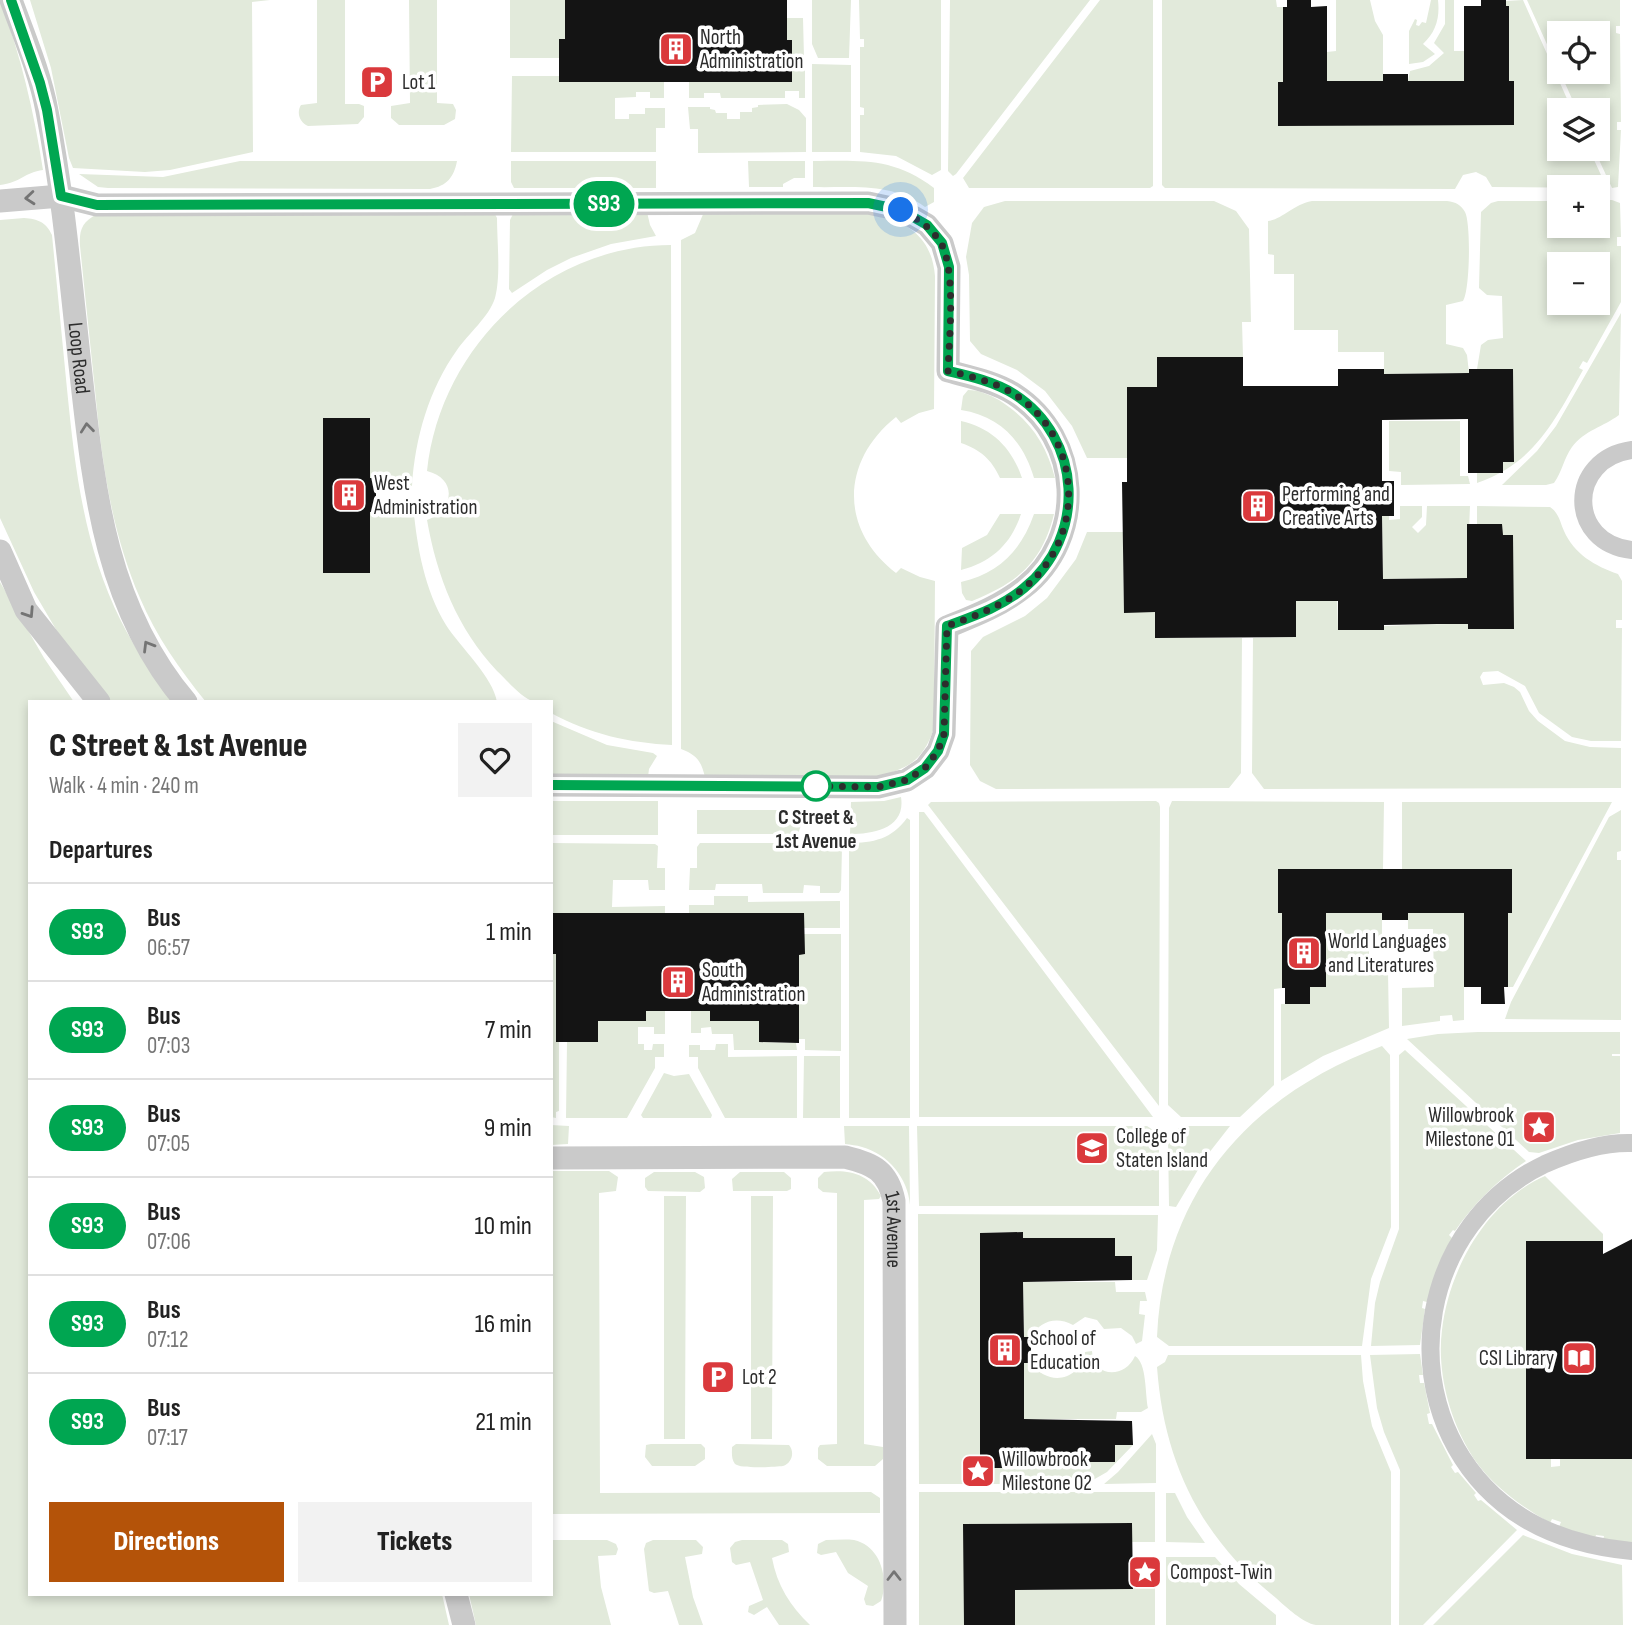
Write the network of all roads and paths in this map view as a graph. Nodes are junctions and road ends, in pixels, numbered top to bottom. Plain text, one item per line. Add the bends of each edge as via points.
1 (10, 0) edge
2 (61, 196) junction
3 (0, 201) edge
4 (1632, 450) edge
5 (1632, 550) edge
6 (0, 551) edge
7 (97, 700) edge
8 (185, 700) edge
9 (553, 785) edge
10 (1632, 1143) edge
11 (560, 1158) edge
12 (1632, 1551) edge
13 (457, 1596) edge
14 (464, 1625) edge
15 (895, 1625) edge

1 - 2 street, Loop Road via 40,83
2 -> 3 street
8 -> 2 street, Loop Road via 142,635 116,577 102,525 91,467
2 - 9 street via 97,205 868,203 901,210 927,225 942,243 949,267 948,371 1013,394 1039,415 1054,437 1069,485 1069,512 1050,560 1025,587 993,608 947,626 944,734 938,751 925,768 907,780 878,787
4 - 5 street via 1604,459 1592,471 1583,501 1593,531 1605,542
6 -> 7 street via 26,610
10 - 12 street via 1594,1147 1562,1157 1504,1190 1460,1240 1435,1301 1430,1335 1431,1368 1444,1422 1464,1461 1485,1487 1530,1522 1569,1541
15 -> 11 street, 1st Avenue via 894,1201 884,1175 872,1165 845,1157
13 - 14 street

